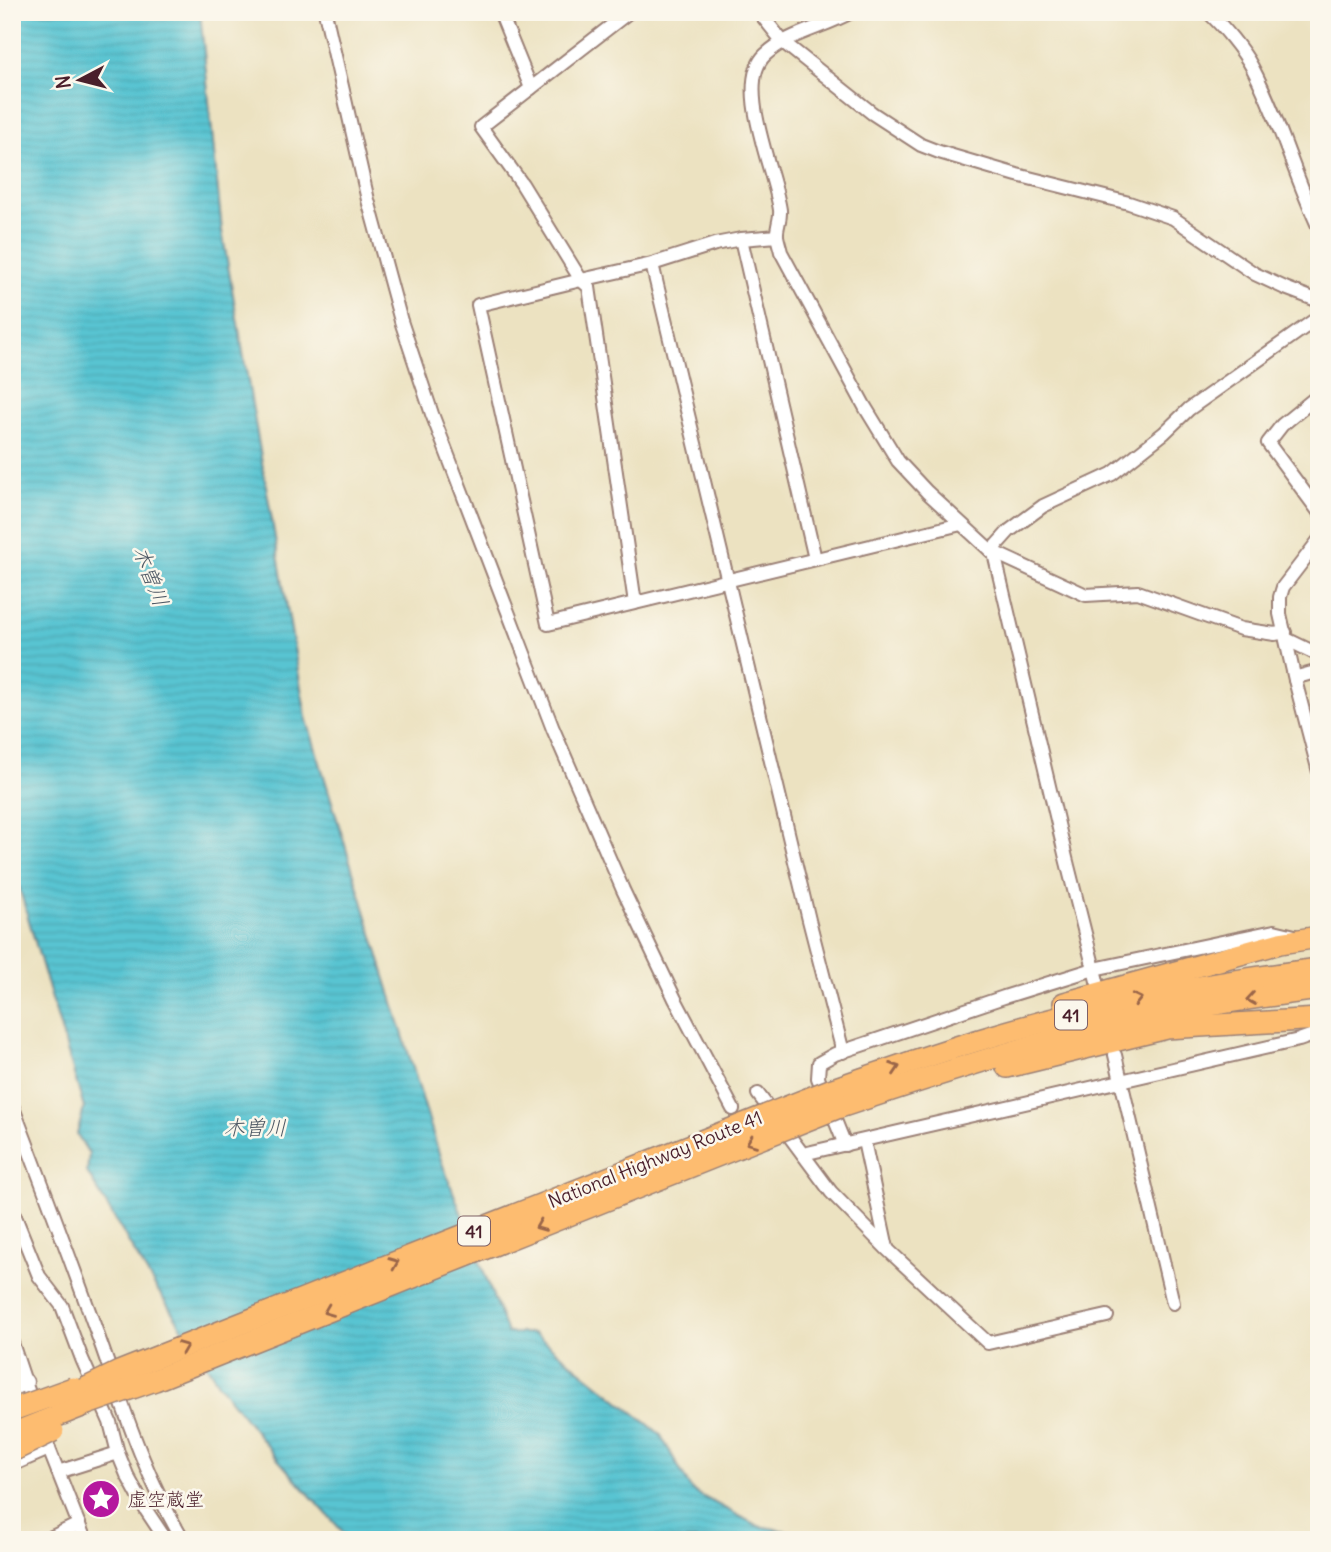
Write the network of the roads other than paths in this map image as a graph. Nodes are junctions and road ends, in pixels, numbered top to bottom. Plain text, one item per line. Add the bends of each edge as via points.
1 (326, 12) edge
2 (500, 12) edge
3 (629, 12) edge
4 (759, 12) edge
5 (850, 12) edge
6 (1208, 12) edge
7 (783, 42) junction
8 (531, 88) junction
9 (1319, 228) edge
10 (777, 236) junction
11 (741, 239) junction
12 (652, 264) junction
13 (581, 280) junction
14 (1319, 301) edge
15 (1319, 317) edge
16 (1319, 395) edge
17 (1319, 512) edge
18 (961, 524) junction
19 (1319, 540) edge
20 (993, 552) junction
21 (815, 559) junction
22 (728, 580) junction
23 (635, 603) junction
24 (1286, 635) junction
25 (1319, 655) edge
26 (1319, 671) edge
27 (1294, 680) junction
28 (1319, 772) edge
29 (1312, 938) edge
30 (1319, 969) edge
31 (1095, 975) junction
32 (1319, 989) edge
33 (1319, 1018) edge
34 (1319, 1033) edge
35 (985, 1038) junction
36 (843, 1052) junction
37 (1115, 1055) dead end
38 (1122, 1082) junction
39 (889, 1090) junction
40 (758, 1094) dead end
41 (834, 1099) junction
42 (12, 1105) edge
43 (733, 1109) dead end
44 (864, 1141) junction
45 (845, 1145) junction
46 (803, 1154) junction
47 (12, 1209) edge
48 (887, 1249) junction
49 (1174, 1303) dead end
50 (1107, 1316) dead end
51 (13, 1347) edge
52 (119, 1372) junction
53 (155, 1380) junction
54 (18, 1385) edge
55 (12, 1410) edge
56 (12, 1420) edge
57 (12, 1434) edge
58 (49, 1449) junction
59 (12, 1451) edge
60 (118, 1453) junction
61 (12, 1465) edge
62 (58, 1472) junction
63 (79, 1524) junction
64 (47, 1540) edge
65 (85, 1540) edge
66 (166, 1540) edge
67 (183, 1540) edge

1 - 43 street via 368,200 432,414 553,729 623,890
2 - 8 street
3 - 8 street
4 - 7 street
5 - 7 street
6 - 9 street via 1251,65
7 - 10 street via 757,65 754,78 755,113 780,212
7 - 14 street via 921,145 1172,218 1255,274
8 - 13 street via 481,127
10 - 11 street
10 - 18 street via 781,252 898,461
11 - 12 street
11 - 21 street
12 - 13 street
12 - 22 street
13 - 23 street via 589,287
13 - 23 street via 478,305 548,624
15 - 20 street via 1189,409 1112,474 1043,506 1009,531
16 - 17 street via 1282,425 1268,443
18 - 20 street
18 - 21 street
19 - 24 street via 1283,587 1280,614
20 - 24 street via 1086,595 1138,592 1241,629
20 - 31 street
21 - 22 street
22 - 23 street
22 - 36 street
24 - 25 street
24 - 27 street
26 - 27 street
27 - 28 street
29 - 31 street via 1274,932
29 - 35 highway via 1088,995 1022,1016
35 -> 30 highway, National Highway Route 41 / 41 via 1171,992
31 - 36 street via 1004,997
32 -> 39 highway, National Highway Route 41 / 41 via 1089,1030
33 - 39 highway via 1167,1028 911,1091
34 - 38 street
41 -> 35 highway, National Highway Route 41 / 41
36 - 45 street via 819,1063 818,1078
37 - 38 street
38 - 44 street
38 - 49 street
39 - 41 highway, National Highway Route 41 / 41
40 - 46 street
52 -> 41 highway, National Highway Route 41 / 41, bridge
41 -> 53 highway, National Highway Route 41 / 41, bridge
42 - 67 street via 137,1444
44 - 45 street
44 - 48 street
45 - 46 street
46 - 48 street via 831,1192
47 - 60 street via 39,1276 62,1306 110,1422
48 - 50 street via 988,1343
51 - 54 street
52 - 55 highway, bridge
52 - 56 highway, National Highway Route 41 / 41, bridge
53 - 57 highway, National Highway Route 41 / 41, bridge
53 - 59 highway, bridge
54 - 58 street
58 - 61 street
58 - 62 street
60 - 62 street
60 - 66 street
62 - 63 street
63 - 64 street
63 - 65 street

